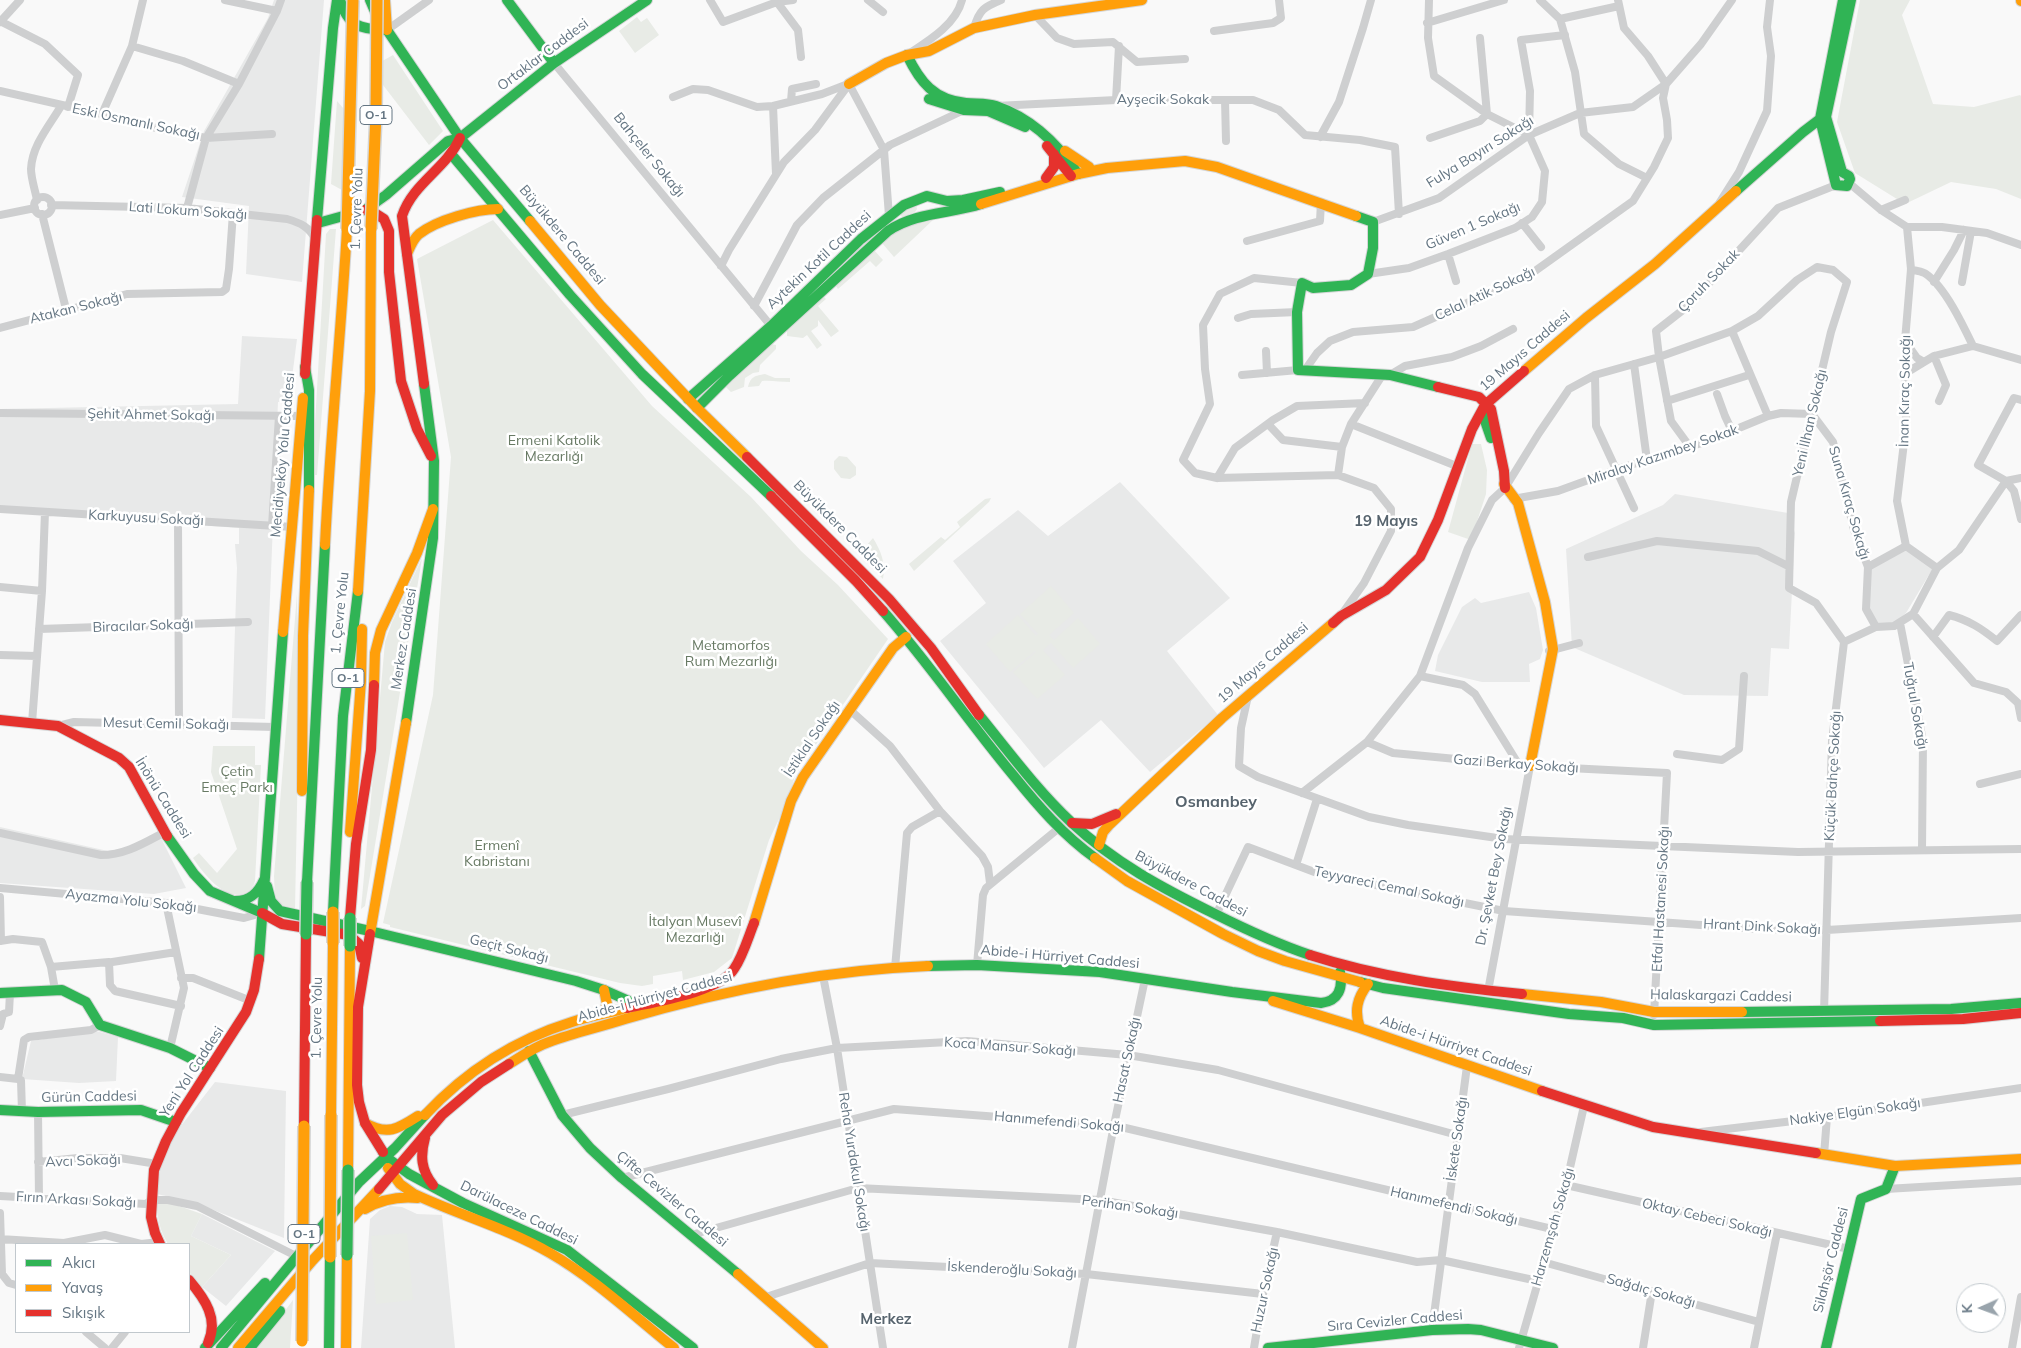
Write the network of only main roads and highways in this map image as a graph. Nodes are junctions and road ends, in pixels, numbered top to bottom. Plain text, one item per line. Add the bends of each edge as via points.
1 (339, 0) edge
2 (353, 0) edge
3 (370, 0) edge
4 (377, 0) edge
5 (385, 0) edge
6 (507, 0) edge
7 (647, 0) edge
8 (1142, 0) edge
9 (1843, 0) edge
10 (1851, 0) edge
11 (387, 30) junction
12 (907, 55) junction
13 (554, 63) junction
14 (849, 84) road end
15 (991, 108) junction
16 (1823, 118) junction
17 (460, 138) junction
18 (1055, 148) junction
19 (452, 154) junction
20 (1090, 167) junction
21 (1107, 168) junction
22 (1073, 173) junction
23 (1046, 178) junction
24 (1849, 183) road end
25 (913, 200) junction
26 (948, 206) junction
27 (498, 209) junction
28 (365, 210) junction
29 (927, 216) junction
30 (318, 223) junction
31 (407, 254) junction
32 (1368, 274) joint
33 (305, 367) junction
34 (688, 399) junction
35 (1485, 404) junction
36 (697, 408) junction
37 (677, 409) junction
38 (687, 418) junction
39 (434, 461) junction
40 (433, 509) junction
41 (360, 571) junction
42 (906, 637) junction
43 (931, 648) junction
44 (0, 720) edge
45 (1524, 766) road end
46 (1124, 810) junction
47 (1072, 823) junction
48 (1099, 845) junction
49 (266, 877) junction
50 (307, 882) junction
51 (228, 900) junction
52 (262, 914) junction
53 (350, 918) junction
54 (282, 924) junction
55 (370, 931) junction
56 (260, 947) junction
57 (740, 957) junction
58 (1334, 963) junction
59 (364, 964) junction
60 (1341, 978) junction
61 (1407, 979) junction
62 (1368, 984) junction
63 (748, 987) junction
64 (604, 990) junction
65 (5, 993) edge
66 (1258, 995) junction
67 (2021, 1003) edge
68 (638, 1005) junction
69 (654, 1011) junction
70 (604, 1013) junction
71 (2021, 1014) edge
72 (1360, 1028) junction
73 (526, 1046) junction
74 (210, 1068) junction
75 (434, 1105) junction
76 (0, 1110) edge
77 (176, 1122) junction
78 (365, 1123) junction
79 (426, 1134) junction
80 (386, 1157) junction
81 (2021, 1159) edge
82 (1895, 1166) junction
83 (395, 1170) junction
84 (382, 1186) junction
85 (437, 1188) junction
86 (423, 1198) junction
87 (357, 1214) junction
88 (159, 1243) edge
89 (293, 1260) junction
90 (312, 1261) junction
91 (190, 1281) edge
92 (1520, 1344) edge
93 (302, 1346) edge
94 (204, 1348) edge
95 (221, 1348) edge
96 (238, 1348) edge
97 (250, 1348) edge
98 (329, 1348) edge
99 (346, 1348) edge
100 (674, 1348) edge
101 (693, 1348) edge
102 (823, 1348) edge
103 (1268, 1348) edge
104 (1553, 1348) edge
105 (1826, 1348) edge

1 - 11 main road via 350,22 369,30
1 - 30 main road, Mecidiyeköy Yolu Caddesi via 333,28
2 - 50 main road, 1. Çevre Yolu / O-1, bridge via 347,229 330,443
3 - 11 main road, Büyükdere Caddesi via 379,21
4 - 41 main road, 1. Çevre Yolu / O-1, bridge via 368,444
5 - 11 main road
6 - 13 main road, Bahçeler Sokağı
7 - 13 main road, Ortaklar Caddesi
8 - 12 main road via 1035,15 974,28 929,51
9 - 16 main road
10 - 16 main road
11 - 17 main road, Büyükdere Caddesi
12 - 14 main road
12 - 15 main road via 928,90 965,106
13 - 17 main road, Ortaklar Caddesi
15 - 18 main road
15 - 18 main road via 1017,115
16 - 24 main road via 1838,179 1848,176
16 - 35 main road, 19 Mayıs Caddesi via 1655,264
17 - 19 main road, Merkez Caddesi
17 - 28 main road via 448,141
17 - 34 main road, Büyükdere Caddesi via 600,305
18 - 20 main road
18 - 22 main road
18 - 23 main road via 1056,163
19 - 27 main road, Büyükdere Caddesi
19 - 31 main road, Merkez Caddesi via 414,190 404,206 402,216
20 - 21 main road, Aytekin Kotil Caddesi
20 - 22 main road, Aytekin Kotil Caddesi
21 - 22 main road, Aytekin Kotil Caddesi
21 - 32 main road, Aytekin Kotil Caddesi via 1185,161 1217,168 1373,222
22 - 23 main road, Aytekin Kotil Caddesi
22 - 26 main road, Aytekin Kotil Caddesi via 975,206
23 - 26 main road, Aytekin Kotil Caddesi
25 - 26 main road, Aytekin Kotil Caddesi via 926,196
25 - 29 main road via 923,203
25 - 34 main road, Aytekin Kotil Caddesi via 861,238 771,326
26 - 29 main road, Aytekin Kotil Caddesi
27 - 31 main road via 482,209 423,232 413,241
27 - 37 main road, Büyükdere Caddesi via 606,336
28 - 30 main road
28 - 39 main road via 384,219 389,231 389,272 401,381 417,429
29 - 36 main road, Aytekin Kotil Caddesi via 900,223 888,230
30 - 33 main road, Mecidiyeköy Yolu Caddesi
31 - 39 main road, Merkez Caddesi
32 - 35 main road, Güven 1 Sokağı via 1351,284 1313,288 1302,283 1297,312 1301,370 1386,375 1480,398
33 - 49 main road, Mecidiyeköy Yolu Caddesi
33 - 50 main road via 310,399 309,518 303,636 302,815
34 - 36 main road, Büyükdere Caddesi
34 - 37 main road, Aytekin Kotil Caddesi
35 - 45 main road, Dr. Şevket Bey Sokağı via 1483,415 1505,488 1518,503 1545,602 1551,650
35 - 46 main road, 19 Mayıs Caddesi via 1420,557 1386,590 1341,616
36 - 38 main road, Aytekin Kotil Caddesi
36 - 43 main road, Büyükdere Caddesi via 865,573
37 - 38 main road, Büyükdere Caddesi
38 - 42 main road, Büyükdere Caddesi via 809,533
39 - 40 main road, Merkez Caddesi
40 - 53 main road via 421,544 387,612 378,638 368,773 356,844
40 - 55 main road, Merkez Caddesi via 429,569 416,662
41 - 53 main road via 363,614 348,875
41 - 98 main road, 1. Çevre Yolu / O-1, bridge via 342,725 333,912
42 - 43 main road via 915,637
42 - 57 main road, İstiklal Sokağı via 893,648 803,776 791,801 759,909
42 - 60 main road, Büyükdere Caddesi via 976,731 1059,828 1127,881 1223,934 1258,951
43 - 47 main road, Büyükdere Caddesi via 979,715 1042,793
44 - 51 main road, İnönü Caddesi via 58,726 113,754 129,767 165,832 194,874 210,891
46 - 47 main road, 19 Mayıs Caddesi via 1092,824
46 - 48 main road, 19 Mayıs Caddesi via 1103,832
47 - 48 main road, Büyükdere Caddesi
48 - 58 main road, Büyükdere Caddesi via 1134,871 1216,915 1276,944
49 - 51 main road via 251,899
49 - 52 main road, Mecidiyeköy Yolu Caddesi
49 - 55 main road, Geçit Sokağı via 271,901 280,911
50 - 93 main road, 1. Çevre Yolu / O-1, bridge
51 - 52 main road, İnönü Caddesi
52 - 54 main road, İnönü Caddesi
52 - 56 main road, Yeni Yol Caddesi
53 - 99 main road, bridge
54 - 56 main road via 271,929
54 - 59 main road, İnönü Caddesi via 354,937 360,944
55 - 59 main road, Merkez Caddesi
55 - 64 main road, Geçit Sokağı
56 - 74 main road, Yeni Yol Caddesi via 251,1001
57 - 63 main road via 740,975
57 - 68 main road, Abide-i Hürriyet Caddesi via 734,970 717,983
58 - 60 main road
58 - 61 main road, Halaskargazi Caddesi
59 - 78 main road, Merkez Caddesi via 358,1007 357,1085 358,1102
60 - 62 main road, Halaskargazi Caddesi
60 - 66 main road via 1338,996 1331,1002 1321,1004
61 - 62 main road via 1377,980
61 - 67 main road, Halaskargazi Caddesi via 1601,1002 1654,1012 1724,1014 1951,1009
62 - 71 main road, Halaskargazi Caddesi via 1405,993 1623,1018 1654,1025 1963,1019
62 - 72 main road via 1355,1010
63 - 66 main road, Abide-i Hürriyet Caddesi via 895,968 977,965 1100,972
63 - 69 main road, Abide-i Hürriyet Caddesi
64 - 68 main road, Geçit Sokağı
64 - 70 main road via 607,1004
65 - 74 main road via 62,990 86,1002 100,1025 170,1048
66 - 72 main road, Abide-i Hürriyet Caddesi
68 - 69 main road, Geçit Sokağı
68 - 70 main road, Abide-i Hürriyet Caddesi
69 - 73 main road, Abide-i Hürriyet Caddesi
70 - 73 main road, Abide-i Hürriyet Caddesi via 553,1028
72 - 82 main road, Abide-i Hürriyet Caddesi via 1653,1127
73 - 75 main road, Abide-i Hürriyet Caddesi via 464,1078
73 - 79 main road, Abide-i Hürriyet Caddesi via 464,1095
73 - 102 main road, Çifte Cevizler Caddesi via 562,1115 590,1148
74 - 77 main road, Yeni Yol Caddesi
75 - 78 main road via 396,1130 381,1131
75 - 80 main road, Abide-i Hürriyet Caddesi
76 - 77 main road, Gürün Caddesi via 141,1110
77 - 88 main road, Yeni Yol Caddesi via 154,1170 150,1212
78 - 80 main road, Merkez Caddesi
79 - 83 main road, Abide-i Hürriyet Caddesi
79 - 85 main road via 422,1164 426,1176
80 - 83 main road
80 - 84 main road
80 - 89 main road, Abide-i Hürriyet Caddesi via 359,1182
81 - 82 main road, Abide-i Hürriyet Caddesi
82 - 105 main road, Silahşör Caddesi via 1886,1189 1861,1199
83 - 84 main road, Abide-i Hürriyet Caddesi
83 - 85 main road, Darülaceze Caddesi
83 - 86 main road, Darülaceze Caddesi via 400,1184
84 - 87 main road, Abide-i Hürriyet Caddesi
85 - 101 main road, Darülaceze Caddesi via 567,1250
86 - 87 main road via 386,1198
86 - 100 main road, Darülaceze Caddesi via 550,1253 590,1280
87 - 90 main road, Abide-i Hürriyet Caddesi
89 - 94 main road via 265,1283
89 - 95 main road, Abide-i Hürriyet Caddesi
90 - 96 main road, Abide-i Hürriyet Caddesi
90 - 97 main road via 286,1303
91 - 94 main road via 206,1302 211,1315 212,1332
92 - 103 main road, Sıra Cevizler Caddesi via 1482,1330 1432,1330
92 - 104 main road, Sıra Cevizler Caddesi

